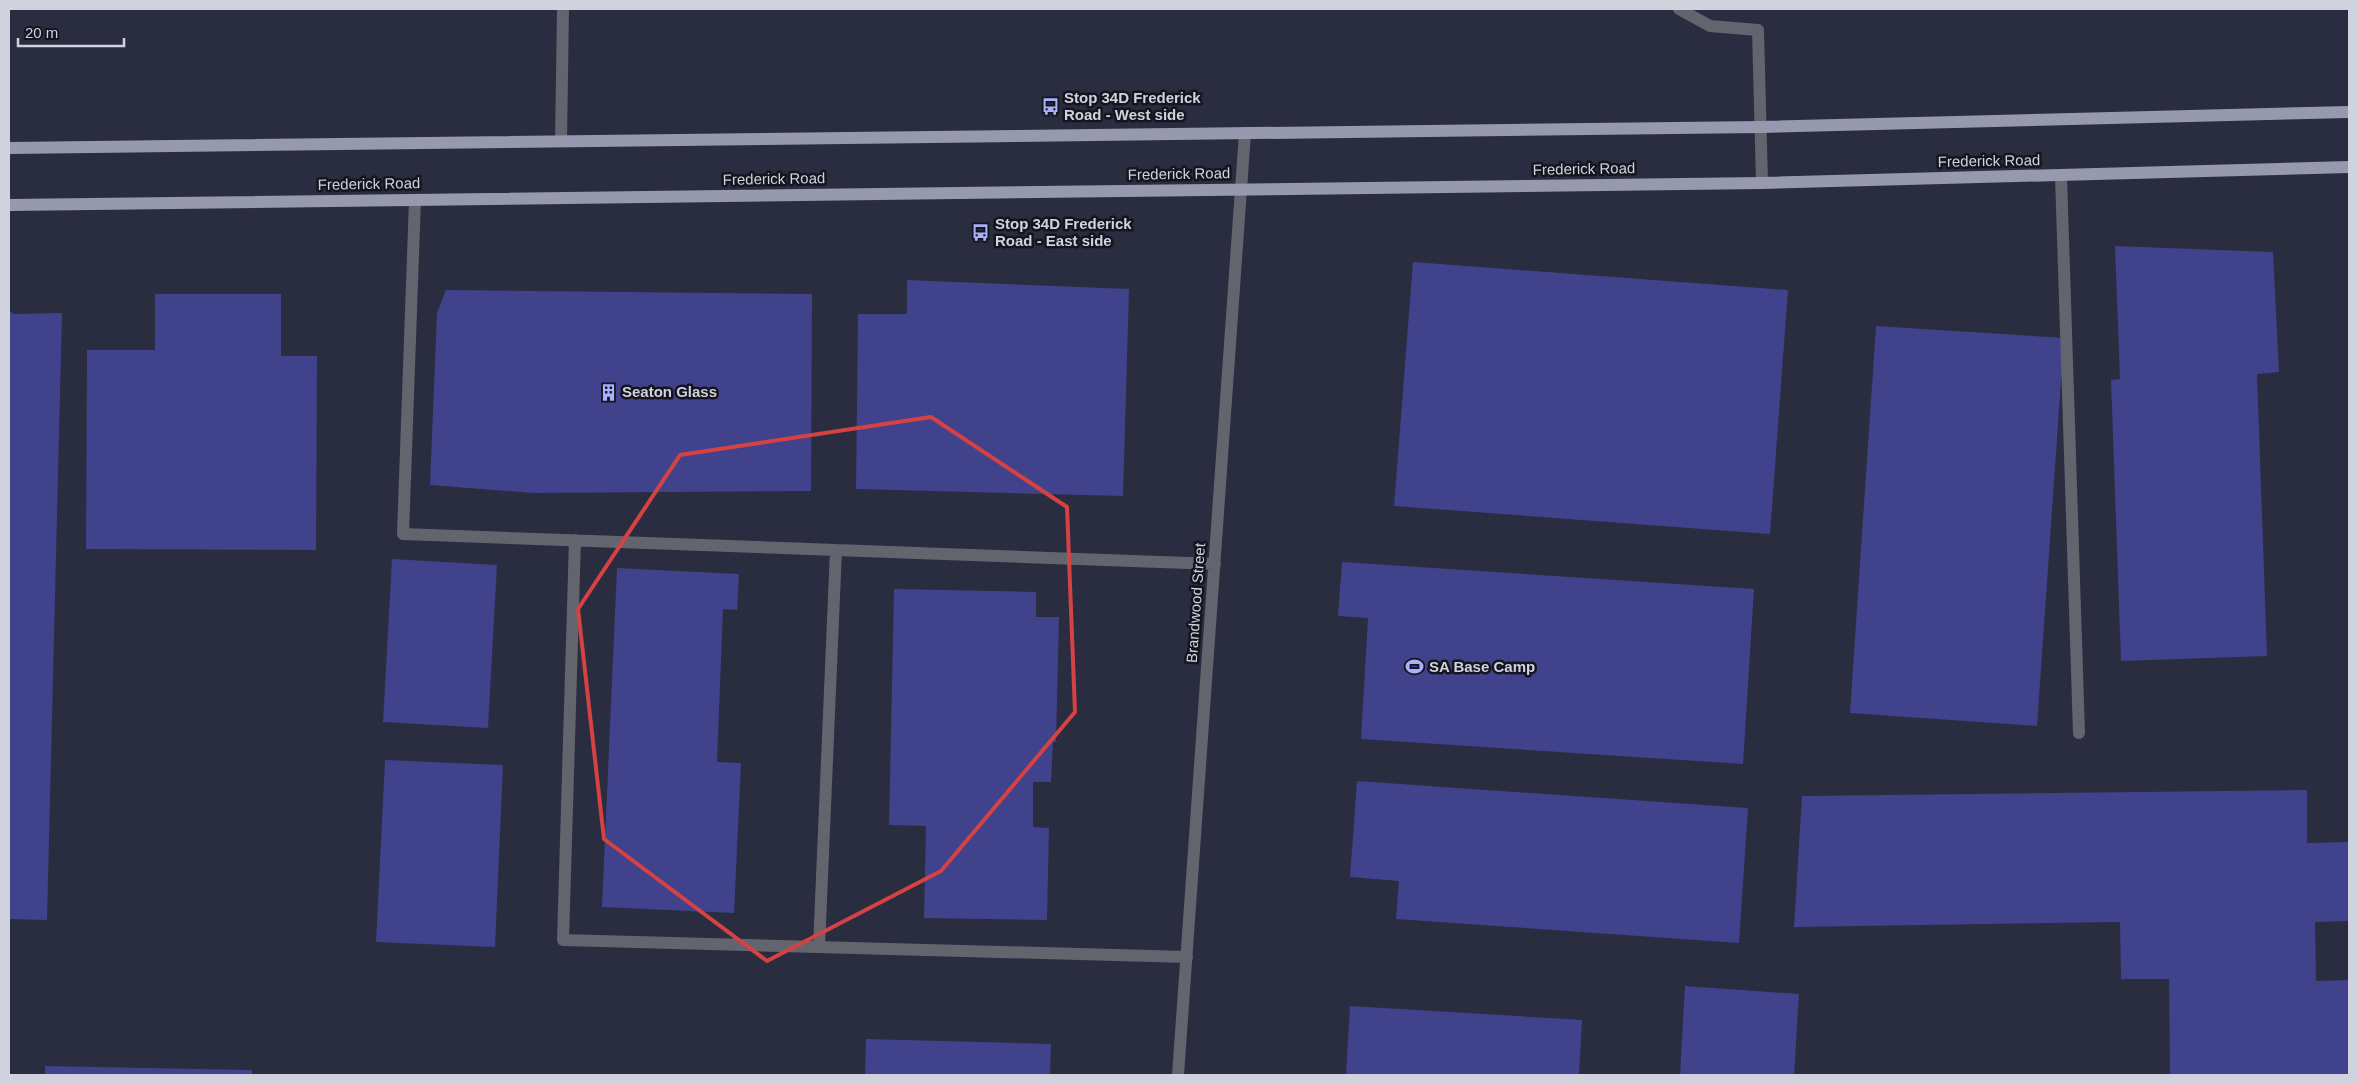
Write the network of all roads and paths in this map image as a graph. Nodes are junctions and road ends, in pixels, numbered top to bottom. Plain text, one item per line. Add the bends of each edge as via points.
1 (563, 9) edge
2 (1679, 9) edge
3 (2349, 112) edge
4 (1760, 127) junction
5 (1245, 133) junction
6 (561, 141) junction
7 (9, 148) edge
8 (2349, 167) edge
9 (2061, 176) junction
10 (1762, 183) junction
11 (1242, 190) junction
12 (415, 200) junction
13 (9, 205) edge
14 (576, 540) junction
15 (836, 550) junction
16 (1215, 564) junction
17 (2079, 733) dead end
18 (819, 947) junction
19 (1187, 957) junction
20 (1178, 1075) edge

1 - 6 street
2 - 4 street via 1710,26 1758,30
3 - 4 main road
4 - 5 main road
4 - 10 street
5 - 6 main road
5 - 11 street, Brandwood Street
6 - 7 main road
8 - 9 main road, Frederick Road
9 - 10 main road, Frederick Road
9 - 17 street
10 - 11 main road, Frederick Road
11 - 12 main road, Frederick Road
11 - 16 street, Brandwood Street
12 - 13 main road, Frederick Road
12 - 14 street via 403,534
14 - 15 street
14 - 18 street via 564,940
15 - 16 street
15 - 18 street
16 - 19 street, Brandwood Street
18 - 19 street
19 - 20 street, Brandwood Street

